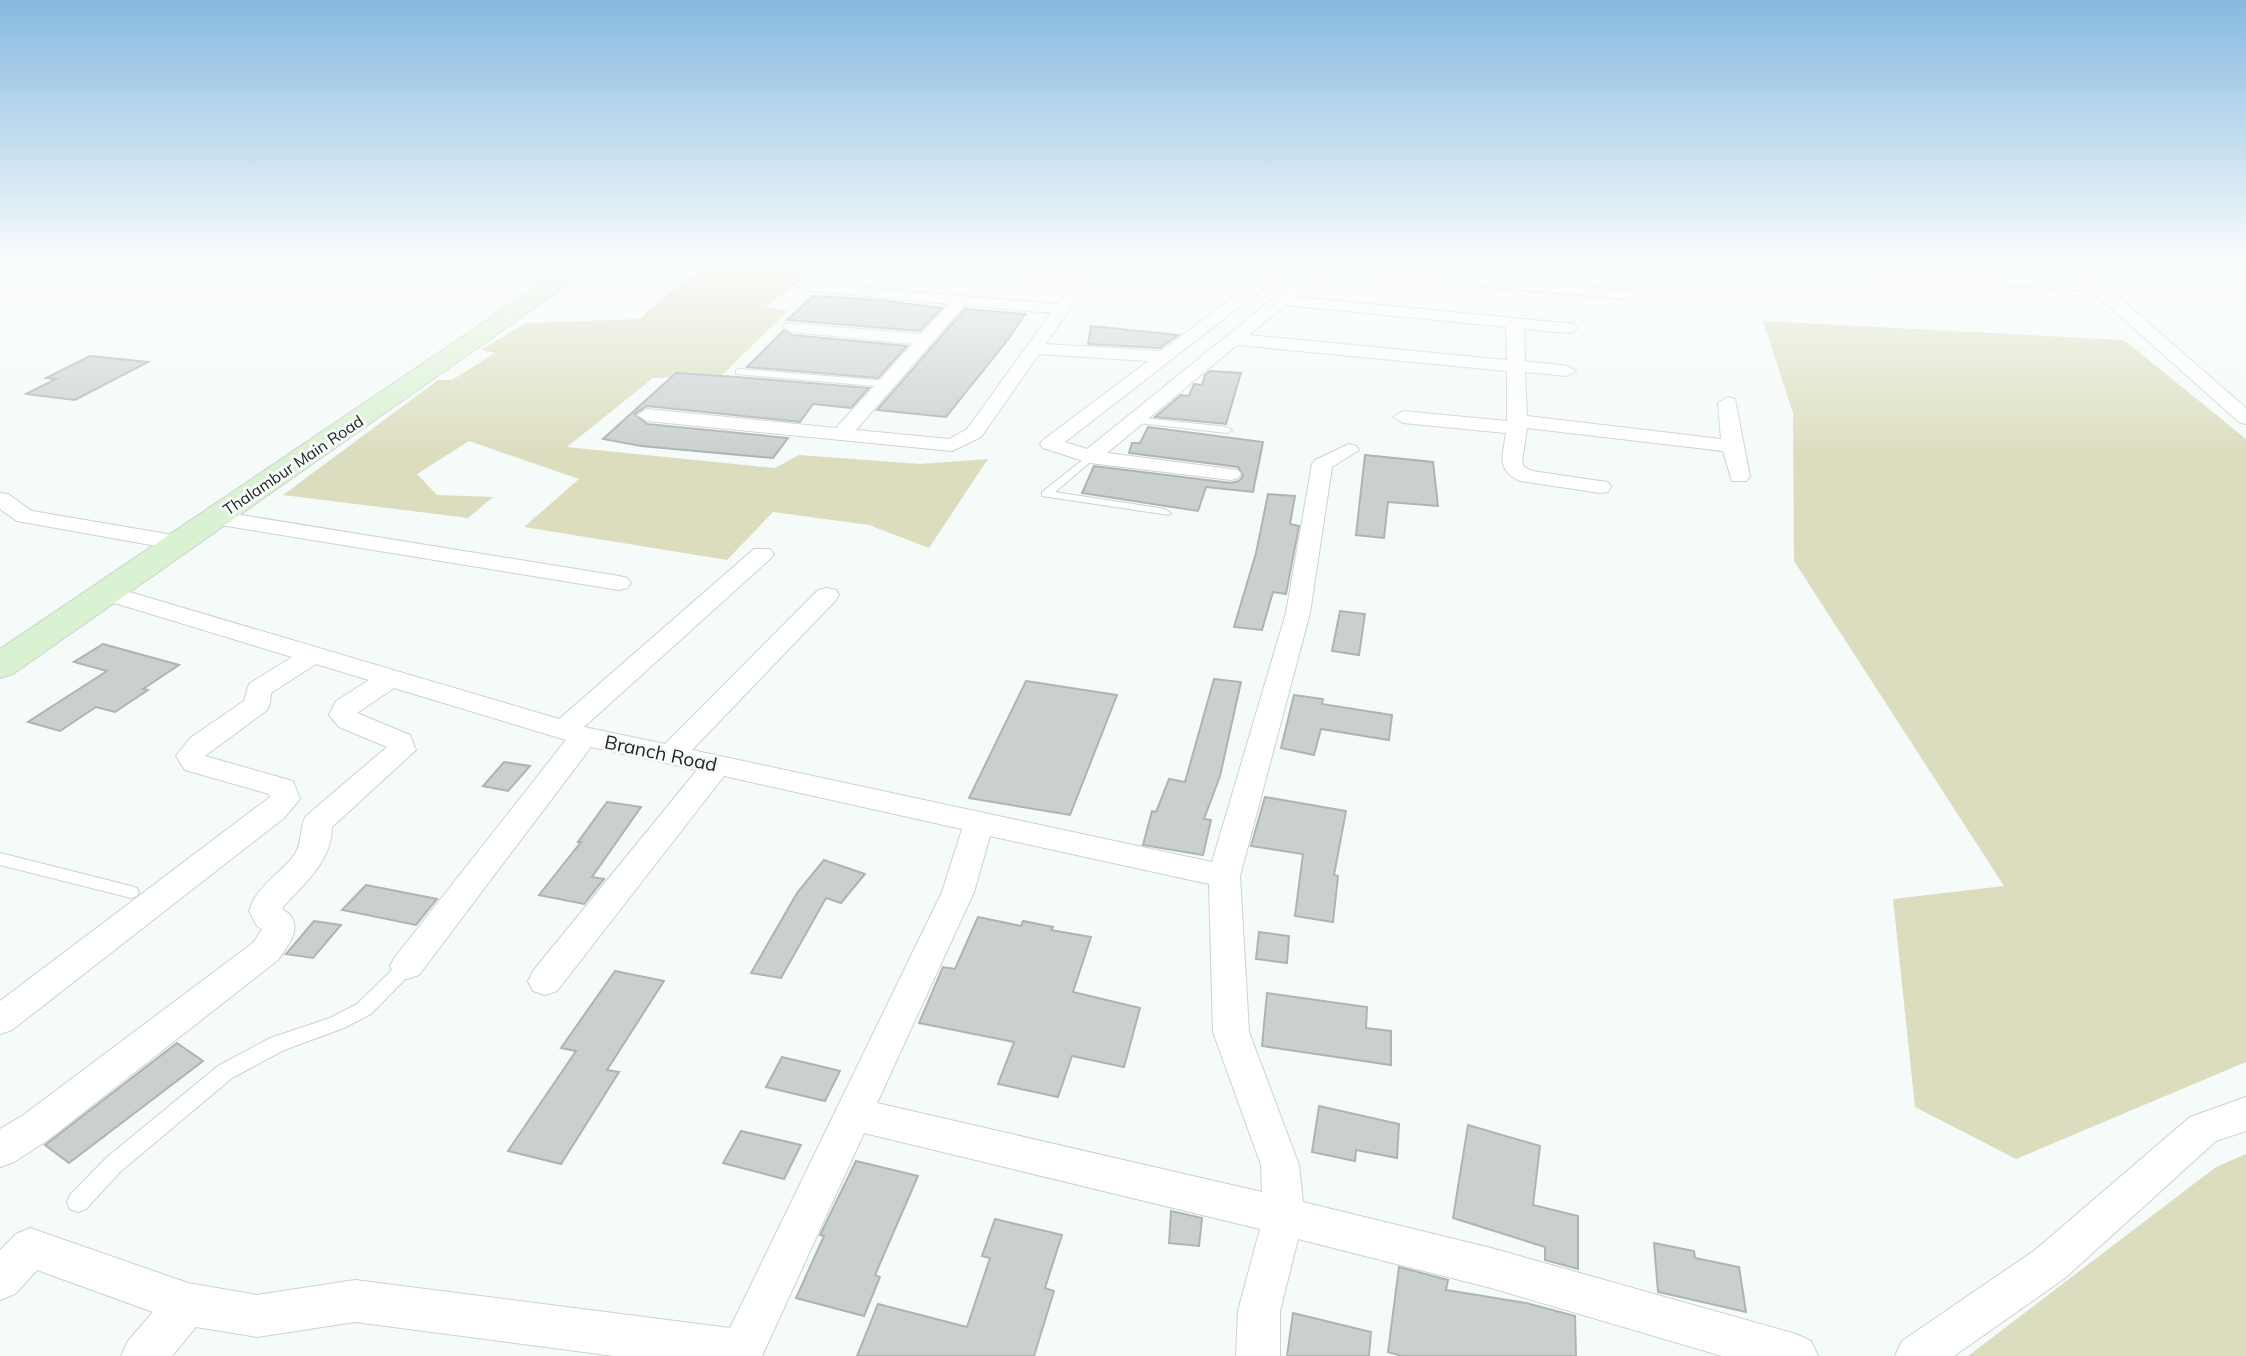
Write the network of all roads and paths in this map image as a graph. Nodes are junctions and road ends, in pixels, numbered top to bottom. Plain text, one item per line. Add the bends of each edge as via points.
1 (495, 327) edge
2 (795, 327) edge
3 (936, 327) edge
4 (1049, 327) edge
5 (1205, 327) edge
6 (1215, 327) edge
7 (1248, 327) edge
8 (1515, 327) edge
9 (1560, 327) edge
10 (2142, 327) edge
11 (1568, 328) dead end
12 (1239, 335) junction
13 (924, 340) junction
14 (1034, 348) junction
15 (1165, 357) junction
16 (1518, 367) junction
17 (1567, 371) dead end
18 (739, 372) dead end
19 (887, 384) junction
20 (1728, 403) dead end
21 (647, 415) dead end
22 (1403, 417) dead end
23 (2246, 418) edge
24 (1134, 420) junction
25 (1517, 424) junction
26 (1227, 430) dead end
27 (841, 435) junction
28 (1732, 446) junction
29 (1349, 450) dead end
30 (1090, 457) junction
31 (1231, 474) dead end
32 (1739, 477) dead end
33 (1600, 487) dead end
34 (0, 499) edge
35 (1165, 513) dead end
36 (216, 518) junction
37 (179, 543) junction
38 (762, 554) dead end
39 (619, 583) dead end
40 (107, 593) junction
41 (827, 595) dead end
42 (313, 655) junction
43 (0, 666) edge
44 (390, 678) junction
45 (574, 733) junction
46 (671, 755) junction
47 (717, 765) junction
48 (274, 811) junction
49 (978, 822) junction
50 (317, 823) junction
51 (0, 859) edge
52 (1224, 876) junction
53 (131, 892) dead end
54 (407, 966) joint
55 (545, 981) dead end
56 (0, 1020) edge
57 (854, 1114) junction
58 (2246, 1114) edge
59 (0, 1150) edge
60 (78, 1202) dead end
61 (1284, 1216) junction
62 (0, 1280) edge
63 (188, 1304) junction
64 (741, 1354) edge
65 (143, 1356) edge
66 (1258, 1356) edge
67 (1796, 1356) edge
68 (1917, 1356) edge

1 - 36 street, Thalambur Main Road
2 - 13 street
3 - 13 street
4 - 14 street
5 - 15 street
6 - 12 street
7 - 12 street
8 - 16 street
9 - 11 street
10 - 23 street
12 - 16 street
12 - 24 street
13 - 19 street
14 - 15 street
14 - 27 street via 978,430 965,439 952,444
15 - 30 street via 1049,444
16 - 17 street
16 - 25 street
18 - 19 lane
19 - 27 street
20 - 28 street
21 - 27 street
22 - 25 street
24 - 26 lane
24 - 30 street
25 - 28 street
25 - 33 street via 1515,471 1527,477
28 - 32 street
29 - 52 street via 1322,464 1298,613
30 - 31 street
30 - 35 lane via 1046,494
34 - 37 street via 25,516
36 - 37 street, Thalambur Main Road
36 - 39 street
37 - 40 street, Thalambur Main Road
38 - 45 street
40 - 42 street, Branch Road
40 - 43 street, Thalambur Main Road
41 - 46 street
42 - 44 street, Branch Road
42 - 48 street via 258,690 257,704 190,756 195,763 284,788 285,799
44 - 45 street, Branch Road
44 - 50 street via 346,707 343,715 400,741 402,750
45 - 46 street, Branch Road
45 - 54 street
46 - 47 street, Branch Road
47 - 49 street, Branch Road
47 - 55 street
48 - 50 street
48 - 56 street
49 - 52 street, Branch Road
49 - 57 street via 958,892
50 - 59 street via 314,853 265,911 279,923 277,937 266,951 36,1128
51 - 53 lane
52 - 61 street via 1231,1032 1280,1165
54 - 60 lane via 364,1009 277,1044 225,1072 113,1165
57 - 61 street
57 - 64 street
58 - 68 street via 2203,1129 2050,1264
61 - 66 street via 1259,1311
61 - 67 street via 1491,1268
62 - 63 street via 30,1248
63 - 64 street via 257,1316 355,1301
63 - 65 street

